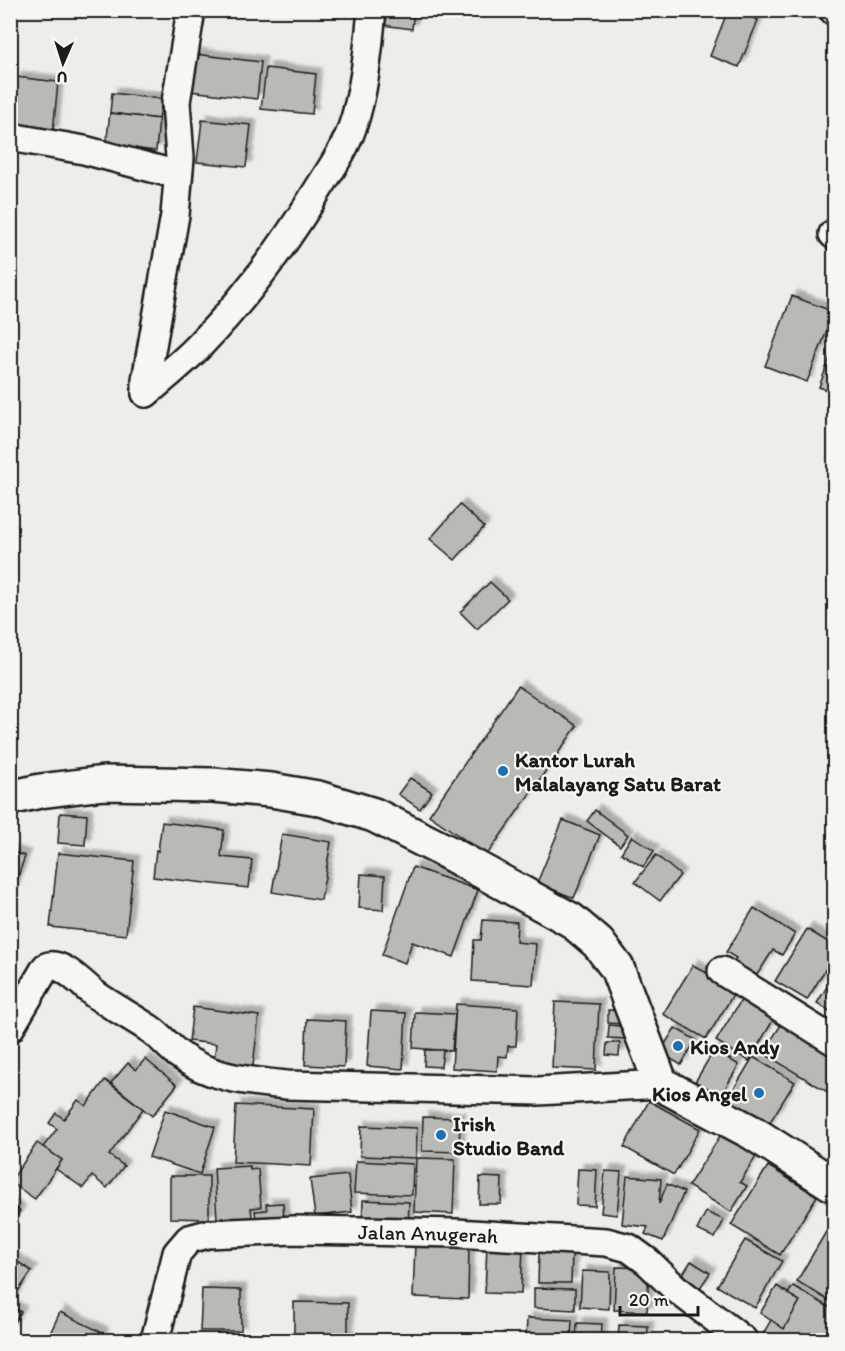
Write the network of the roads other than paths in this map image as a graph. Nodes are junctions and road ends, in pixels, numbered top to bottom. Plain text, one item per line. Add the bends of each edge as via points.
1 (190, 10) edge
2 (372, 10) edge
3 (10, 137) edge
4 (178, 175) junction
5 (10, 798) edge
6 (722, 971) dead end
7 (10, 1028) edge
8 (834, 1041) edge
9 (661, 1084) junction
10 (832, 1180) edge
11 (155, 1341) edge
12 (743, 1341) edge

1 - 4 street via 176,102
2 - 4 street via 362,87 351,129 334,163 275,256 243,296 200,346 146,393 176,215
3 - 4 street via 84,150
5 - 9 street via 40,790 104,783 213,785 318,798 374,815 572,920 598,943 617,968
6 - 8 street
7 - 9 street via 46,966 52,964 152,1030 178,1054 225,1077 286,1085 538,1091
9 - 10 street
11 - 12 street, Jalan Anugerah via 177,1253 189,1239 208,1234 294,1230 456,1233 606,1242 629,1248

